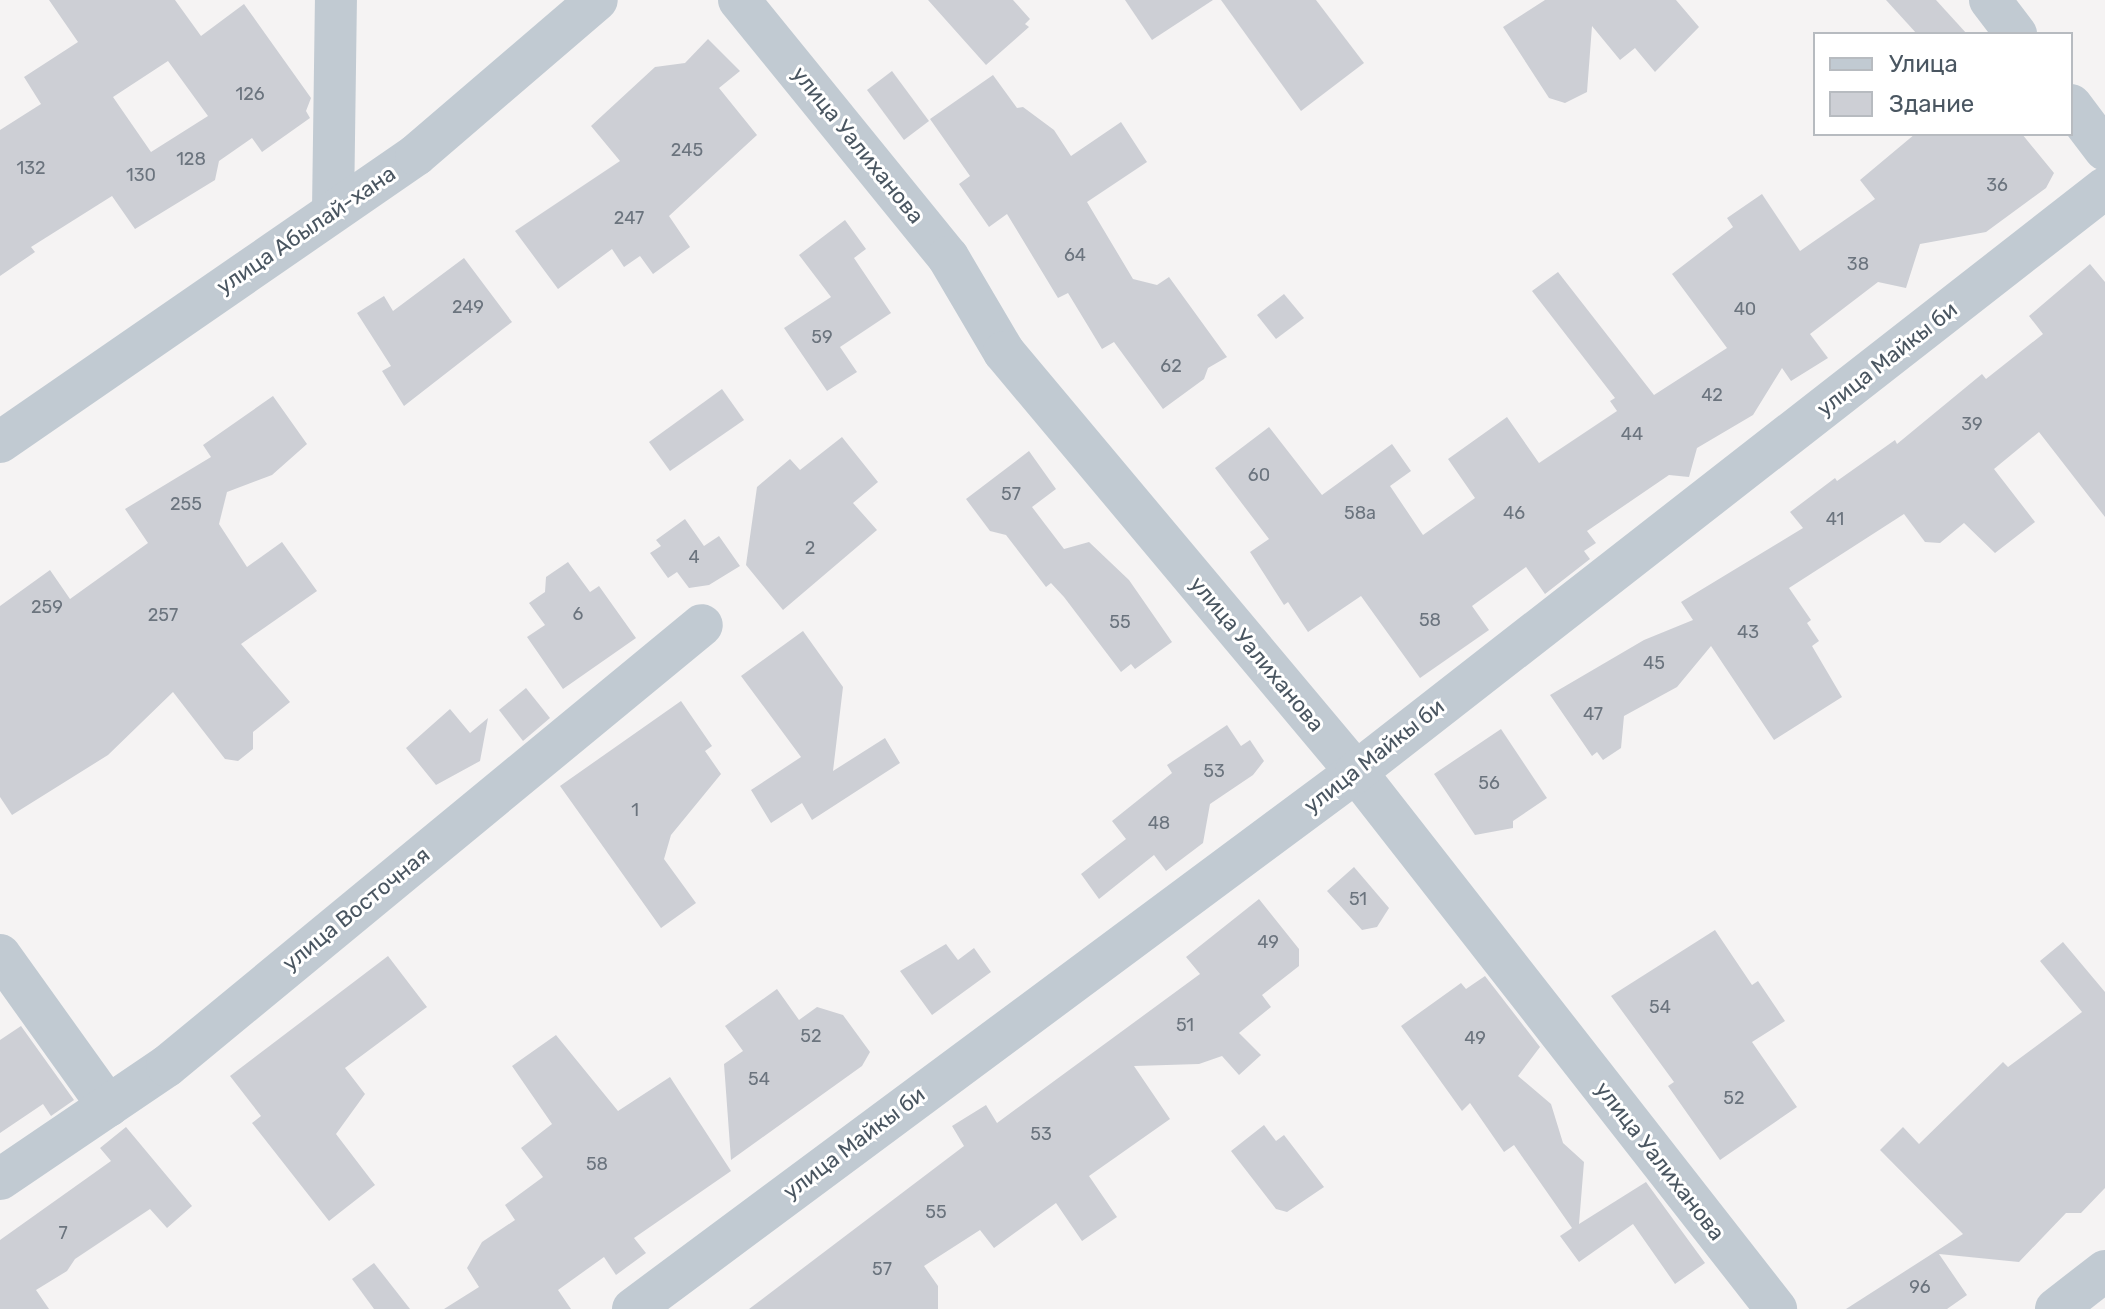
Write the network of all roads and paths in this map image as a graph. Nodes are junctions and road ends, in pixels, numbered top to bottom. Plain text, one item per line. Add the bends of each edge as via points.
1 (336, 0) edge
2 (597, 0) edge
3 (739, 0) edge
4 (1990, 0) edge
5 (2014, 32) edge
6 (2073, 108) edge
7 (2105, 150) edge
8 (2105, 188) edge
9 (333, 210) junction
10 (0, 442) edge
11 (702, 625) dead end
12 (1356, 772) junction
13 (0, 955) edge
14 (108, 1106) junction
15 (0, 1179) edge
16 (2105, 1271) edge
17 (633, 1309) edge
18 (1776, 1309) edge
19 (2056, 1309) edge

1 - 9 street
2 - 9 street, улица Абылай-хана via 416,155
3 - 12 street, улица Уалиханова via 948,257 1004,352
4 - 5 street
6 - 7 street
8 - 12 street, улица Майкы би
9 - 10 street, улица Абылай-хана
11 - 14 street, улица Восточная via 167,1066
12 - 17 street, улица Майкы би
12 - 18 street, улица Уалиханова
13 - 14 street
14 - 15 street, улица Восточная
16 - 19 street

